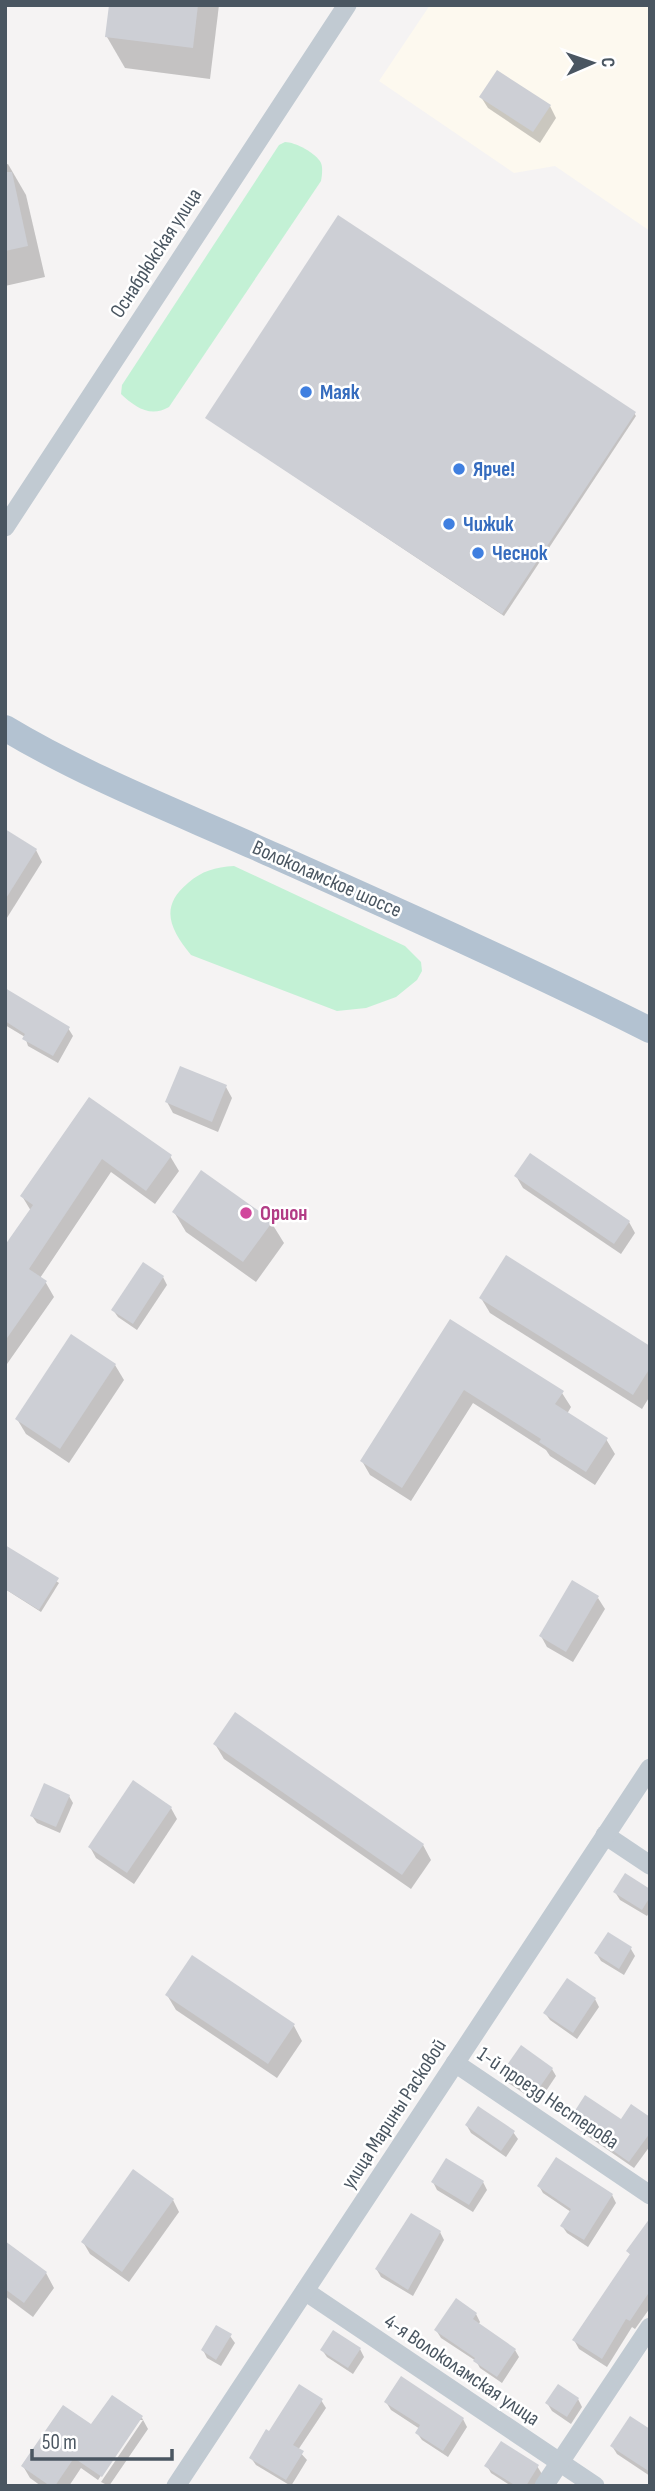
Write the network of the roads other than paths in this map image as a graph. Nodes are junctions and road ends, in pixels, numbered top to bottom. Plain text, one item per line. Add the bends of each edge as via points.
1 (347, 5) edge
2 (5, 527) edge
3 (5, 728) edge
4 (650, 1030) edge
5 (650, 1768) edge
6 (605, 1835) junction
7 (650, 1865) edge
8 (455, 2063) junction
9 (650, 2195) edge
10 (304, 2291) junction
11 (650, 2327) edge
12 (559, 2463) junction
13 (176, 2486) edge
14 (544, 2486) edge
15 (595, 2486) edge

1 - 2 street, Оснабрюкская улица
3 - 4 main road, Волоколамское шоссе via 148,800 504,957
5 - 6 street, улица Марины Расковой
6 - 7 street
6 - 8 street, улица Марины Расковой
8 - 9 street, 1-й проезд Нестерова
8 - 10 street, улица Марины Расковой
10 - 12 street, 4-я Волоколамская улица
10 - 13 street, улица Марины Расковой
11 - 12 street
12 - 14 street
12 - 15 street, 4-я Волоколамская улица

